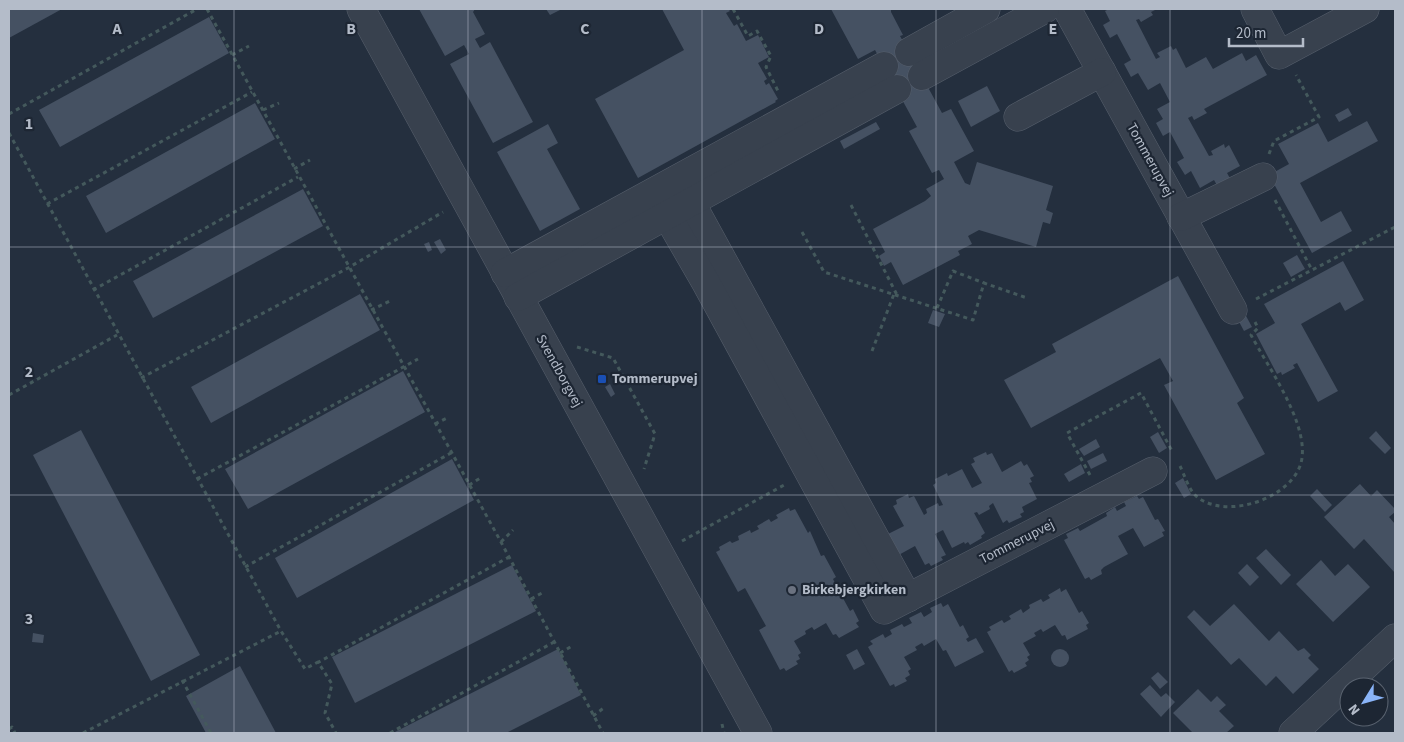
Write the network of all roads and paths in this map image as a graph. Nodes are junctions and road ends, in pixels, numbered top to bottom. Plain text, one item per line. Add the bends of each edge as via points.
1 (197, 9) edge
2 (207, 9) edge
3 (361, 9) edge
4 (733, 9) edge
5 (1046, 9) edge
6 (1067, 9) edge
7 (1255, 9) edge
8 (1365, 9) edge
9 (981, 10) edge
10 (992, 38) junction
11 (249, 46) dead end
12 (908, 52) dead end
13 (1284, 53) junction
14 (232, 55) junction
15 (884, 66) dead end
16 (1102, 72) junction
17 (922, 76) dead end
18 (897, 89) dead end
19 (252, 92) junction
20 (279, 104) dead end
21 (262, 110) junction
22 (9, 114) edge
23 (1018, 117) dead end
24 (790, 118) junction
25 (9, 133) edge
26 (310, 160) dead end
27 (294, 169) junction
28 (298, 176) junction
29 (1263, 177) junction
30 (684, 190) junction
31 (465, 199) junction
32 (47, 204) junction
33 (660, 204) junction
34 (851, 205) dead end
35 (1181, 216) junction
36 (1395, 227) edge
37 (802, 232) dead end
38 (348, 268) junction
39 (1312, 270) junction
40 (505, 273) junction
41 (984, 283) junction
42 (93, 290) junction
43 (896, 295) junction
44 (518, 297) junction
45 (1026, 298) dead end
46 (390, 300) dead end
47 (1239, 307) junction
48 (938, 308) junction
49 (371, 310) junction
50 (117, 335) junction
51 (573, 345) dead end
52 (872, 351) dead end
53 (418, 360) dead end
54 (403, 367) junction
55 (141, 378) junction
56 (9, 395) edge
57 (449, 417) dead end
58 (435, 424) junction
59 (451, 453) junction
60 (1175, 456) dead end
61 (1179, 464) dead end
62 (1153, 471) dead end
63 (643, 472) dead end
64 (809, 472) junction
65 (482, 477) dead end
66 (197, 479) junction
67 (469, 485) junction
68 (1102, 497) junction
69 (513, 530) dead end
70 (676, 533) dead end
71 (501, 542) junction
72 (681, 542) junction
73 (686, 550) dead end
74 (508, 557) junction
75 (245, 567) junction
76 (542, 593) dead end
77 (908, 598) junction
78 (531, 599) junction
79 (281, 631) junction
80 (1395, 638) edge
81 (554, 642) junction
82 (572, 646) dead end
83 (560, 653) junction
84 (318, 662) junction
85 (182, 680) junction
86 (605, 707) dead end
87 (593, 716) junction
88 (9, 729) edge
89 (602, 732) edge
90 (15, 733) edge
91 (83, 733) edge
92 (211, 733) edge
93 (336, 733) edge
94 (390, 733) edge
95 (594, 733) edge
96 (758, 733) edge
97 (1293, 733) edge

1 - 22 path
2 - 14 path
3 - 31 street, Svendborgvej
4 - 24 path via 748,36 757,31 771,56 766,68
5 - 10 street
6 - 16 street, Tommerupvej
7 - 13 street via 1279,55
8 - 13 street
9 - 10 street
9 - 12 street
10 - 17 street
11 - 14 path
13 - 29 path via 1319,116 1274,141 1261,174
14 - 19 path
15 - 24 street
16 - 23 street
16 - 35 street, Tommerupvej
18 - 30 street
19 - 21 path
19 - 32 path
20 - 21 path
21 - 27 path
24 - 30 street
25 - 32 path
26 - 27 path
27 - 28 path
28 - 38 path
28 - 42 path
29 - 35 street
29 - 39 path
30 - 33 street
30 - 77 street
31 - 38 path
31 - 40 street, Svendborgvej
32 - 42 path
33 - 40 street
33 - 44 street
33 - 64 street, Tommerupvej
34 - 43 path
35 - 47 street, Tommerupvej
36 - 39 path
37 - 43 path via 824,272
38 - 49 path
38 - 55 path
39 - 47 path
40 - 44 street, Svendborgvej
41 - 45 path
41 - 48 path via 953,271
41 - 48 path via 973,320
42 - 50 path
43 - 48 path
43 - 52 path
44 - 96 street, Svendborgvej
46 - 49 path
47 - 61 path via 1258,328 1251,335 1294,414 1301,436 1302,458 1294,479 1275,495 1245,506 1216,505 1196,496
49 - 54 path
50 - 55 path
50 - 56 path
51 - 63 path via 613,358 655,434
53 - 54 path
54 - 58 path
54 - 66 path
55 - 66 path
57 - 58 path
58 - 59 path
59 - 67 path
59 - 75 path
60 - 68 path via 1141,393 1067,433
62 - 68 street, Tommerupvej
64 - 72 path
64 - 77 street, Tommerupvej via 884,610
65 - 67 path
66 - 75 path
67 - 71 path
68 - 77 street, Tommerupvej
69 - 71 path
70 - 72 path
71 - 74 path
72 - 73 path
74 - 78 path
74 - 84 path
75 - 79 path
76 - 78 path
78 - 81 path
79 - 84 path via 306,669
79 - 85 path
80 - 97 street
81 - 83 path
81 - 94 path
82 - 83 path
83 - 87 path
84 - 93 path via 332,684 325,713
85 - 91 path
85 - 92 path
86 - 87 path
87 - 89 path
88 - 90 path
89 - 95 path

